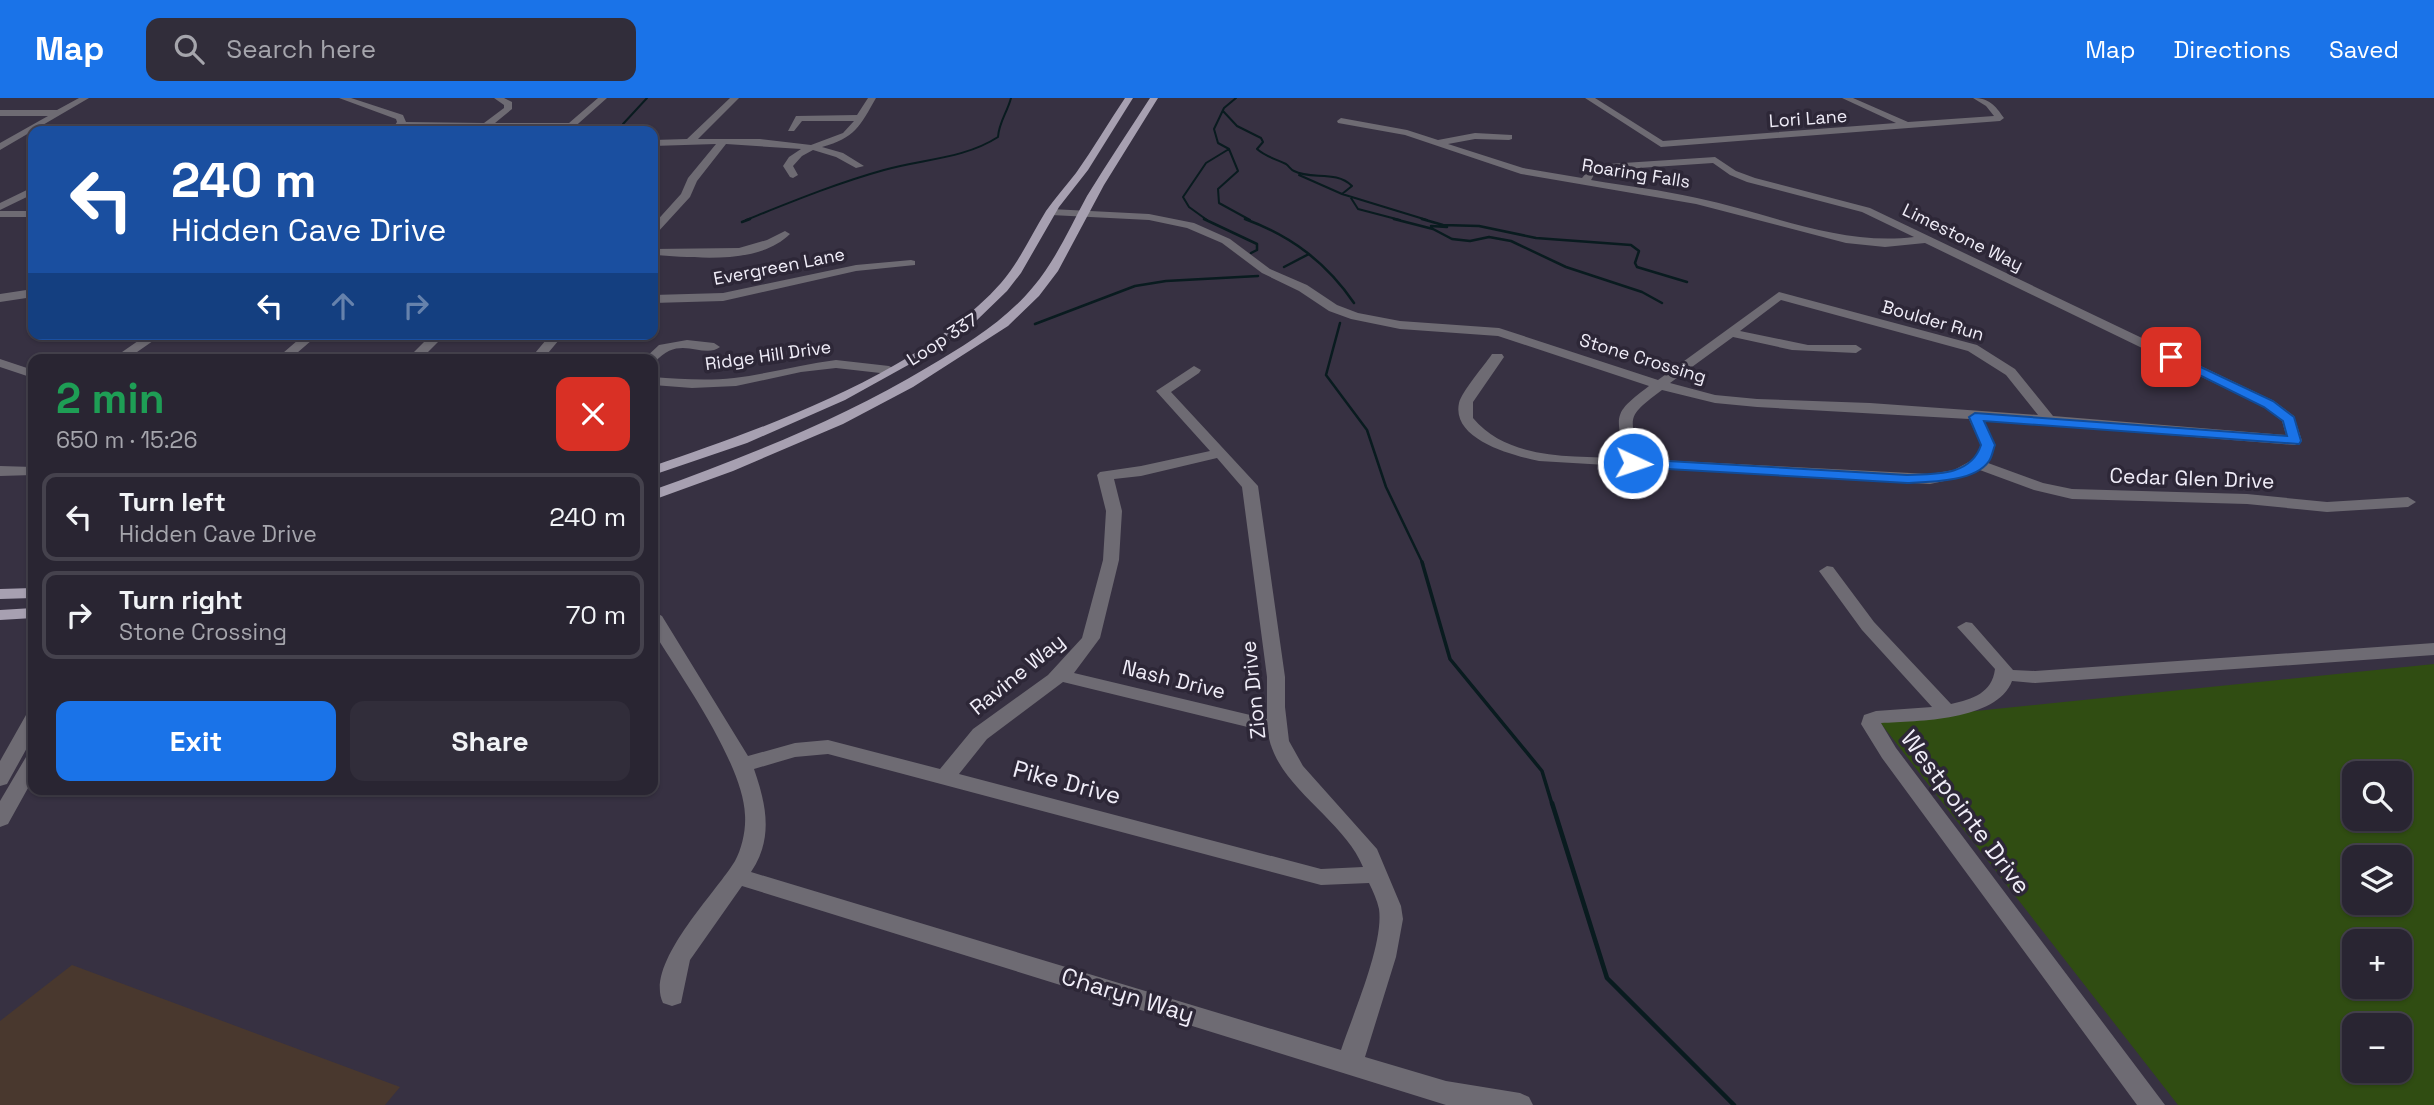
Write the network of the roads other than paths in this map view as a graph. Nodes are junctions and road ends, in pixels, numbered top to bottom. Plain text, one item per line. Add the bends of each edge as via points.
1 (85, 98) edge
2 (343, 98) edge
3 (372, 98) edge
4 (498, 98) edge
5 (603, 98) edge
6 (735, 98) edge
7 (872, 98) edge
8 (1129, 98) edge
9 (1154, 98) edge
10 (1589, 98) edge
11 (1846, 98) edge
12 (1977, 98) edge
13 (359, 102) junction
14 (0, 113) edge
15 (58, 113) junction
16 (859, 118) junction
17 (1341, 121) dead end
18 (488, 125) junction
19 (36, 126) edge
20 (399, 126) edge
21 (458, 126) edge
22 (508, 126) edge
23 (571, 126) edge
24 (1911, 127) junction
25 (791, 129) dead end
26 (28, 131) edge
27 (1510, 136) dead end
28 (658, 143) edge
29 (689, 143) junction
30 (722, 143) junction
31 (1437, 143) junction
32 (0, 147) edge
33 (814, 147) junction
34 (859, 166) dead end
35 (793, 175) dead end
36 (1584, 182) junction
37 (1068, 191) junction
38 (28, 193) edge
39 (1091, 199) junction
40 (0, 207) edge
41 (1051, 212) junction
42 (0, 214) edge
43 (28, 214) edge
44 (1084, 214) junction
45 (658, 226) edge
46 (1045, 228) junction
47 (785, 234) dead end
48 (1072, 239) junction
49 (1927, 239) junction
50 (658, 252) edge
51 (911, 263) dead end
52 (28, 294) edge
53 (0, 299) edge
54 (658, 299) edge
55 (1730, 332) junction
56 (148, 340) edge
57 (306, 340) edge
58 (434, 340) edge
59 (553, 340) edge
60 (714, 346) dead end
61 (1856, 349) dead end
62 (126, 354) edge
63 (288, 354) edge
64 (418, 354) edge
65 (540, 354) edge
66 (654, 354) edge
67 (1497, 357) dead end
68 (0, 363) edge
69 (15, 368) junction
70 (889, 370) junction
71 (1194, 370) dead end
72 (28, 372) edge
73 (0, 373) edge
74 (658, 383) edge
75 (1660, 385) junction
76 (1975, 417) junction
77 (2050, 422) junction
78 (2295, 441) joint
79 (1221, 453) junction
80 (1633, 463) junction
81 (1979, 464) junction
82 (658, 469) edge
83 (0, 471) edge
84 (28, 471) edge
85 (658, 493) edge
86 (2408, 502) dead end
87 (1827, 571) dead end
88 (0, 585) edge
89 (28, 585) edge
90 (28, 593) edge
91 (0, 594) edge
92 (28, 613) edge
93 (0, 615) edge
94 (658, 624) edge
95 (1966, 627) dead end
96 (2434, 649) edge
97 (1059, 675) junction
98 (2006, 675) junction
99 (1945, 710) junction
100 (1278, 728) junction
101 (28, 729) edge
102 (743, 765) junction
103 (28, 771) edge
104 (946, 776) junction
105 (0, 779) edge
106 (0, 819) edge
107 (1378, 874) junction
108 (738, 876) junction
109 (672, 996) dead end
110 (1350, 1062) junction
111 (1520, 1105) edge
112 (2152, 1105) edge

1 - 15 street
2 - 13 street
3 - 13 street
4 - 18 street via 509,104 508,108
5 - 23 street
6 - 29 street
7 - 16 street
8 - 37 main road, Loop 337
9 - 39 main road, Loop 337
10 - 24 street, Lori Lane via 1661,144
11 - 24 street
12 - 24 street, Lori Lane via 2001,117
13 - 20 street via 400,117
14 - 15 street
15 - 19 street
16 - 25 street via 799,118
16 - 33 street via 843,137
17 - 31 street, Roaring Falls
18 - 21 street
18 - 22 street
26 - 32 street
27 - 31 street
28 - 29 street
29 - 30 street
30 - 33 street
30 - 45 street
31 - 36 street, Roaring Falls via 1521,172
33 - 34 street
33 - 35 street via 790,160 788,170
36 - 49 street, Roaring Falls via 1697,201 1846,240 1885,244
36 - 49 street, Limestone Way via 1591,173 1608,167 1715,160 1743,178 1857,207
37 - 39 main road via 1069,204
37 - 41 main road, Loop 337
38 - 40 street
39 - 44 main road, Loop 337
41 - 44 street, Stone Crossing
41 - 46 main road, Loop 337
42 - 43 street
44 - 48 main road, Loop 337
44 - 75 street, Stone Crossing via 1157,218 1198,227 1266,271 1355,316 1400,325 1499,332
46 - 48 main road via 1055,220 1067,220 1073,226
46 - 70 main road, Loop 337 via 1021,267 983,308 937,343
47 - 50 street via 769,244 743,250
48 - 85 main road, Loop 337 via 1036,292 1009,319 914,383 810,436
49 - 78 street, Limestone Way via 2269,404 2289,419
51 - 54 street, Evergreen Lane via 856,268 723,297
52 - 53 street
55 - 61 street via 1809,350
55 - 75 street
55 - 77 street, Boulder Run via 1779,296 1954,341 1982,351 2010,370
56 - 62 street
57 - 63 street
58 - 64 street
59 - 65 street
60 - 66 street via 668,344
67 - 80 street via 1466,402 1466,418 1479,433 1534,456
68 - 69 street
69 - 72 street
69 - 73 street
70 - 74 street, Ridge Hill Drive via 836,364 736,382
70 - 82 main road, Loop 337 via 749,436
71 - 79 street, Zion Drive via 1163,391
75 - 76 street, Stone Crossing via 1737,401
75 - 80 street via 1630,407 1623,419
76 - 77 street, Stone Crossing
76 - 81 street via 1988,445
77 - 78 street, Stone Crossing
79 - 97 street, Ravine Way via 1105,475 1114,511 1111,560 1091,638
79 - 100 street, Zion Drive via 1250,486 1276,677
80 - 81 street via 1907,479 1944,477
81 - 86 street, Cedar Glen Drive via 2072,494 2247,499 2327,507
83 - 84 street
87 - 99 street via 1868,626
88 - 89 main road
90 - 91 main road
92 - 93 main road
94 - 102 street
95 - 98 street via 2000,660
96 - 98 street via 2035,677
97 - 100 street, Nash Drive
97 - 104 street, Ravine Way via 979,736
98 - 99 street, Westpointe Drive via 1984,703
99 - 112 street, Westpointe Drive via 1871,722 1889,753
100 - 107 street, Zion Drive via 1279,741 1295,771 1347,828
101 - 105 street
102 - 104 street, Pike Drive via 783,751 828,747
102 - 108 street via 756,816 751,848
103 - 106 street
104 - 107 street, Pike Drive via 1321,877
107 - 110 street, Zion Drive via 1391,919 1381,969
108 - 109 street via 678,958
108 - 110 street, Charyn Way
110 - 111 street, Charyn Way via 1446,1093

